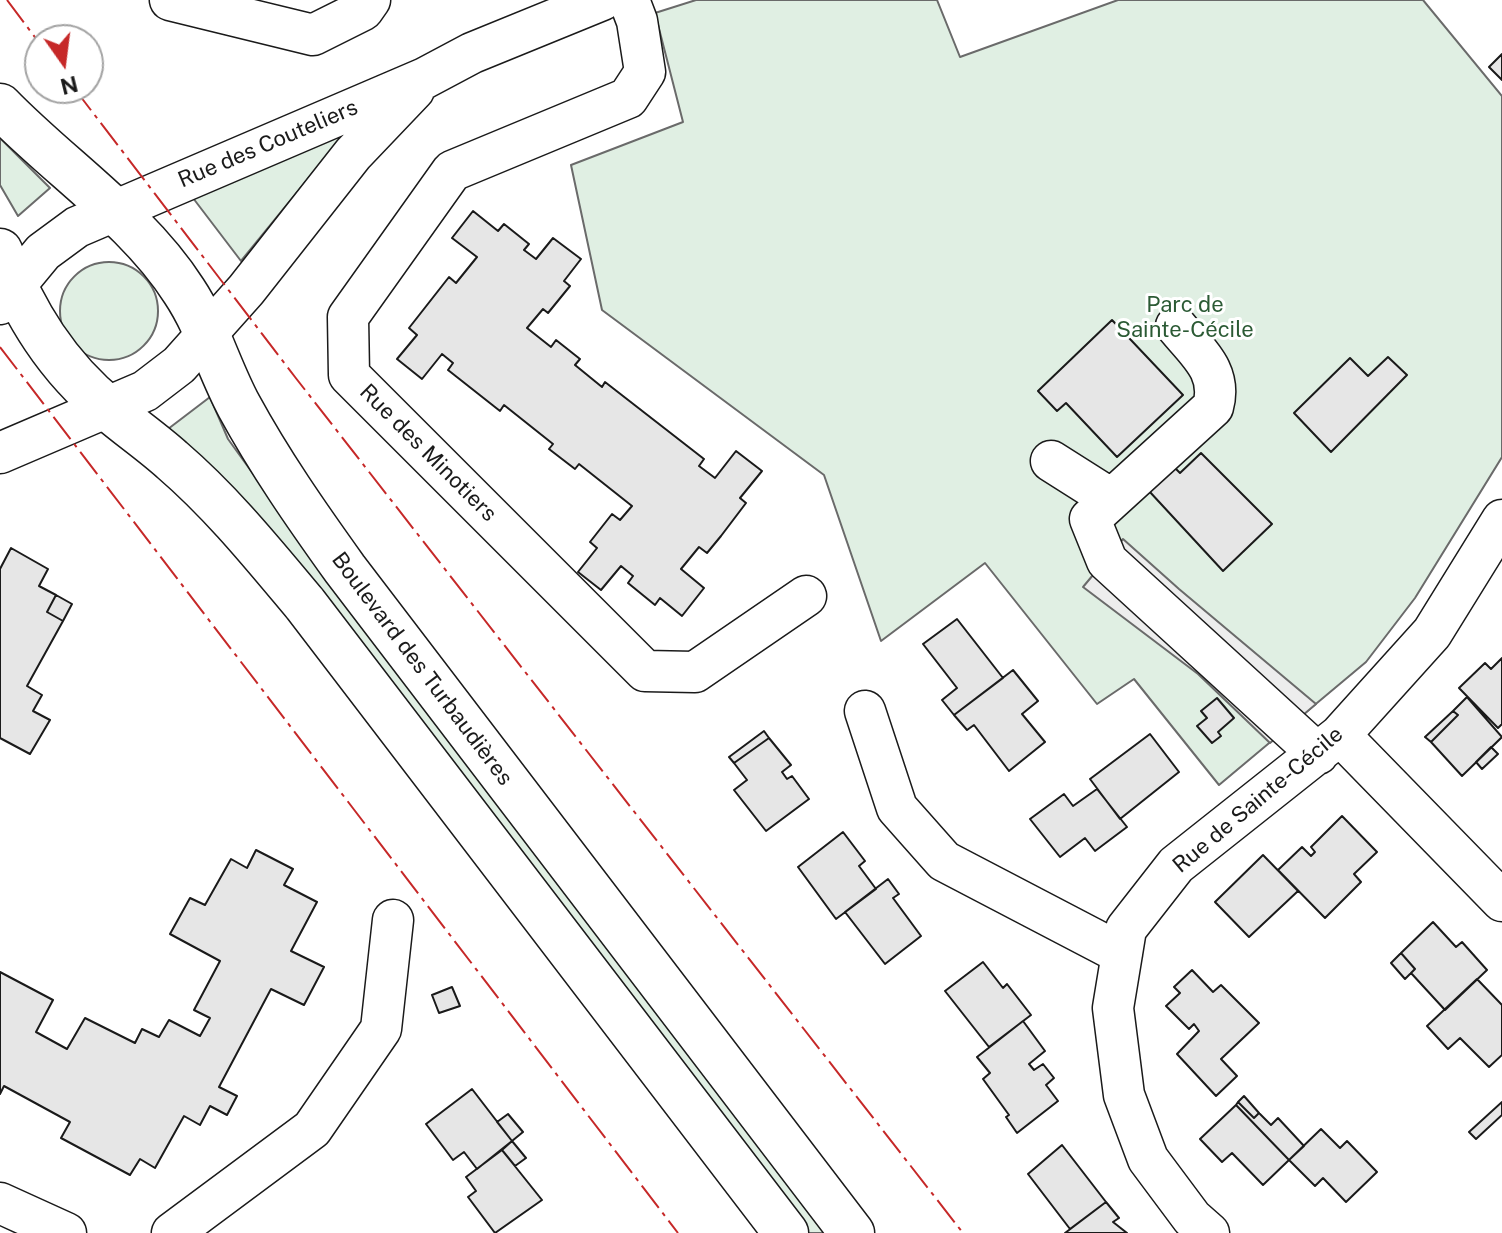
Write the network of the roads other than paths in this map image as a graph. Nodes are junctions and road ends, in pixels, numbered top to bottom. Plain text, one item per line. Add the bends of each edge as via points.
1 (170, 0) edge
2 (370, 0) edge
3 (602, 0) edge
4 (629, 0) edge
5 (425, 78) junction
6 (0, 106) edge
7 (112, 211) junction
8 (4, 280) edge
9 (1176, 326) dead end
10 (207, 335) junction
11 (108, 409) junction
12 (0, 453) edge
13 (1051, 461) dead end
14 (1111, 499) junction
15 (1502, 520) edge
16 (806, 596) dead end
17 (865, 711) dead end
18 (1329, 745) junction
19 (1502, 901) edge
20 (393, 920) dead end
21 (1122, 954) junction
22 (0, 1203) edge
23 (66, 1233) edge
24 (172, 1233) edge
25 (786, 1233) edge
26 (852, 1233) edge
27 (1209, 1233) edge

1 - 2 street via 313,35 363,10
3 - 5 street, Rue des Couteliers
4 - 16 street, Rue des Minotiers via 645,72 628,98 452,171 348,317 349,375 645,671 695,672
5 - 7 street, Rue des Couteliers
5 - 10 street, Rue des Couteliers via 353,154
6 - 7 main road, Boulevard des Turbaudières
7 - 8 street, Rue des Couteliers via 59,238
7 - 10 main road, Boulevard des Turbaudières via 171,273
8 - 11 main road via 54,353
9 - 14 street via 1213,371 1218,390 1213,407
10 - 11 street, Rue des Couteliers via 163,379
10 - 26 main road, Boulevard des Turbaudières via 239,406 290,492 345,569
11 - 12 street, Rue des Couteliers
11 - 25 main road via 173,461 232,519 305,604
13 - 14 street
14 - 18 street via 1090,519 1107,561
15 - 18 street, Rue de Sainte-Cécile via 1432,633
17 - 21 street via 897,808 944,861
18 - 19 street
18 - 21 street, Rue de Sainte-Cécile via 1176,865 1126,929
20 - 24 street via 381,1029 312,1129
21 - 27 street, Rue de Sainte-Cécile via 1113,1008 1124,1095 1148,1159
22 - 23 street

